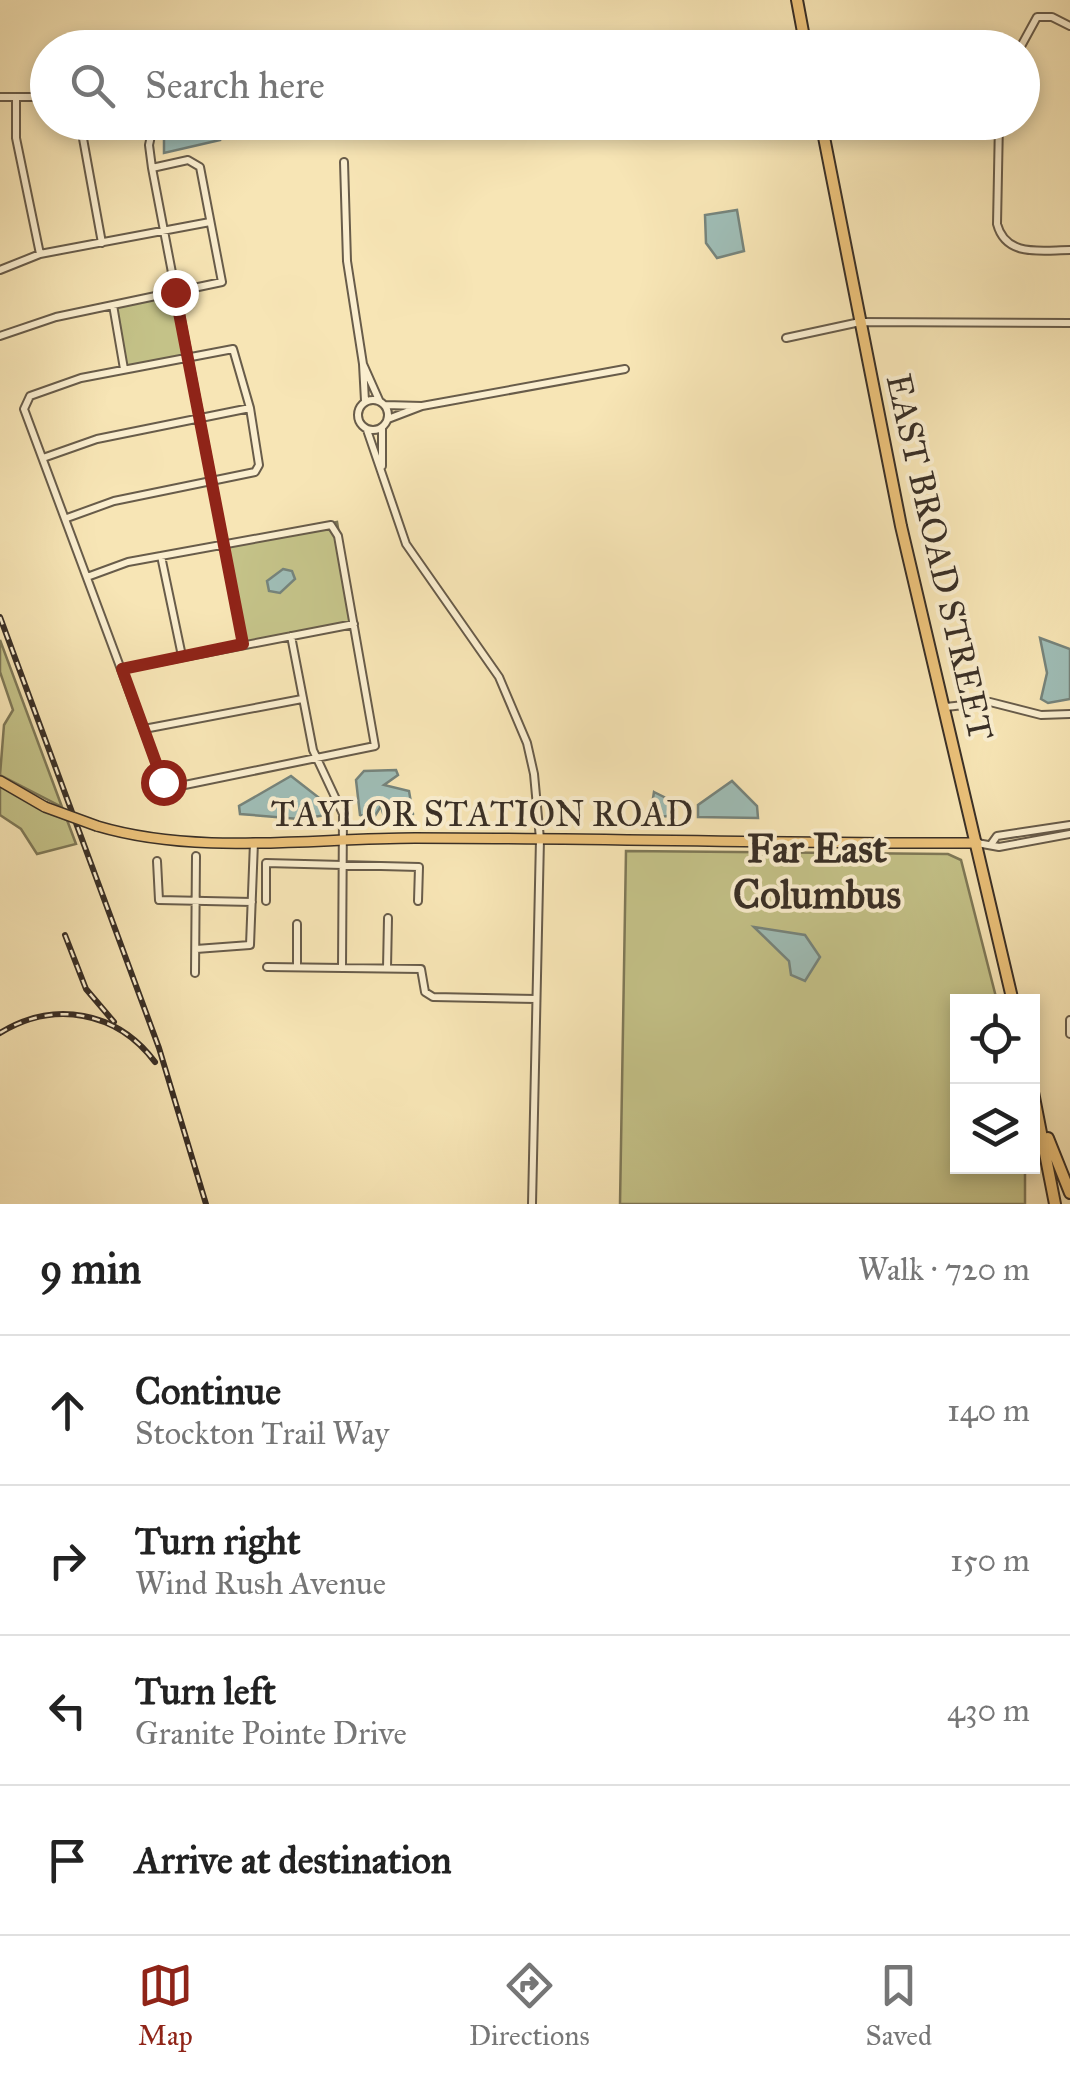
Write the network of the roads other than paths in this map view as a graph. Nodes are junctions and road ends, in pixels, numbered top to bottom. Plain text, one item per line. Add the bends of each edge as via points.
1 (797, 0) edge
2 (1070, 26) edge
3 (803, 30) edge
4 (1027, 30) edge
5 (0, 97) edge
6 (16, 97) junction
7 (30, 97) edge
8 (83, 140) edge
9 (150, 140) edge
10 (825, 140) edge
11 (999, 140) edge
12 (344, 162) dead end
13 (152, 168) junction
14 (210, 222) junction
15 (164, 230) junction
16 (102, 243) junction
17 (1070, 250) edge
18 (40, 254) junction
19 (0, 270) edge
20 (175, 292) junction
21 (113, 305) junction
22 (860, 322) junction
23 (1070, 323) edge
24 (0, 336) edge
25 (786, 338) dead end
26 (188, 356) junction
27 (363, 364) junction
28 (124, 369) junction
29 (625, 369) dead end
30 (365, 402) junction
31 (382, 403) junction
32 (422, 406) junction
33 (250, 408) junction
34 (200, 418) junction
35 (388, 419) junction
36 (382, 428) junction
37 (367, 430) junction
38 (43, 458) junction
39 (382, 468) junction
40 (212, 480) junction
41 (67, 518) junction
42 (225, 544) junction
43 (161, 556) junction
44 (87, 577) junction
45 (354, 624) junction
46 (290, 636) junction
47 (243, 644) junction
48 (182, 656) junction
49 (122, 669) junction
50 (302, 699) junction
51 (946, 707) junction
52 (1070, 714) edge
53 (144, 729) junction
54 (316, 760) junction
55 (0, 781) edge
56 (1070, 824) edge
57 (1070, 834) edge
58 (344, 838) junction
59 (540, 839) junction
60 (254, 840) junction
61 (977, 843) junction
62 (992, 844) junction
63 (196, 856) dead end
64 (157, 861) dead end
65 (344, 865) junction
66 (196, 901) junction
67 (266, 901) dead end
68 (418, 901) dead end
69 (252, 902) junction
70 (388, 918) dead end
71 (297, 924) dead end
72 (196, 949) junction
73 (297, 966) junction
74 (342, 966) junction
75 (266, 967) dead end
76 (387, 968) junction
77 (195, 973) dead end
78 (1011, 994) edge
79 (536, 999) junction
80 (1070, 1020) edge
81 (1070, 1034) edge
82 (1040, 1117) edge
83 (1040, 1119) edge
84 (1070, 1193) edge
85 (532, 1204) edge
86 (1052, 1204) edge

1 - 3 highway
2 - 4 street via 1044,15
5 - 6 street
6 - 7 street
6 - 18 street via 16,138
8 - 16 street
9 - 13 street
10 - 22 highway, EAST BROAD STREET
11 - 17 street via 997,224 1005,240 1020,250
12 - 27 street via 347,261
13 - 14 street via 198,162
13 - 15 street
14 - 15 street
14 - 20 street via 222,282
15 - 16 street
15 - 20 street
16 - 18 street
18 - 19 street
20 - 21 street
20 - 26 street
21 - 24 street
21 - 28 street
22 - 23 street
22 - 25 street
22 - 51 highway, EAST BROAD STREET
26 - 28 street
26 - 33 street via 233,350
26 - 34 street
27 - 30 street
27 - 31 street
28 - 38 street via 30,396 24,409
29 - 32 street
30 - 31 street
30 - 37 street via 358,419
31 - 32 street
31 - 35 street
32 - 35 street
33 - 34 street
33 - 40 street via 259,465 252,474
34 - 38 street via 97,439
34 - 40 street
35 - 36 street
36 - 37 street
36 - 39 street
37 - 39 street
38 - 41 street
39 - 59 street via 406,544 512,703 534,774
40 - 41 street
40 - 42 street
41 - 44 street
42 - 43 street
42 - 45 street via 334,527
42 - 47 street
43 - 44 street
43 - 48 street
44 - 49 street
45 - 46 street
45 - 54 street via 375,746
46 - 47 street
46 - 50 street
47 - 48 street
48 - 49 street
49 - 53 street
50 - 53 street
50 - 54 street
51 - 52 street via 990,702 1041,715
51 - 61 highway, EAST BROAD STREET
53 - 54 street via 163,782 175,787
54 - 58 street via 339,800
55 - 60 main road, TAYLOR STATION ROAD, bridge via 44,807 97,826 156,839
56 - 62 street via 997,836
57 - 62 street
58 - 59 main road, TAYLOR STATION ROAD
58 - 60 main road, TAYLOR STATION ROAD
58 - 65 street
59 - 61 main road, TAYLOR STATION ROAD
59 - 79 street
60 - 69 street
61 - 62 street
61 - 78 highway, EAST BROAD STREET
63 - 66 street
64 - 66 street via 159,900
65 - 67 street via 266,863
65 - 68 street via 419,867
65 - 74 street
66 - 69 street
66 - 72 street
69 - 72 street via 250,945
70 - 76 street
71 - 73 street
72 - 77 street
73 - 74 street
73 - 75 street
74 - 76 street
76 - 79 street via 423,970 433,997
79 - 85 street
80 - 81 street
82 - 84 highway
83 - 86 highway

